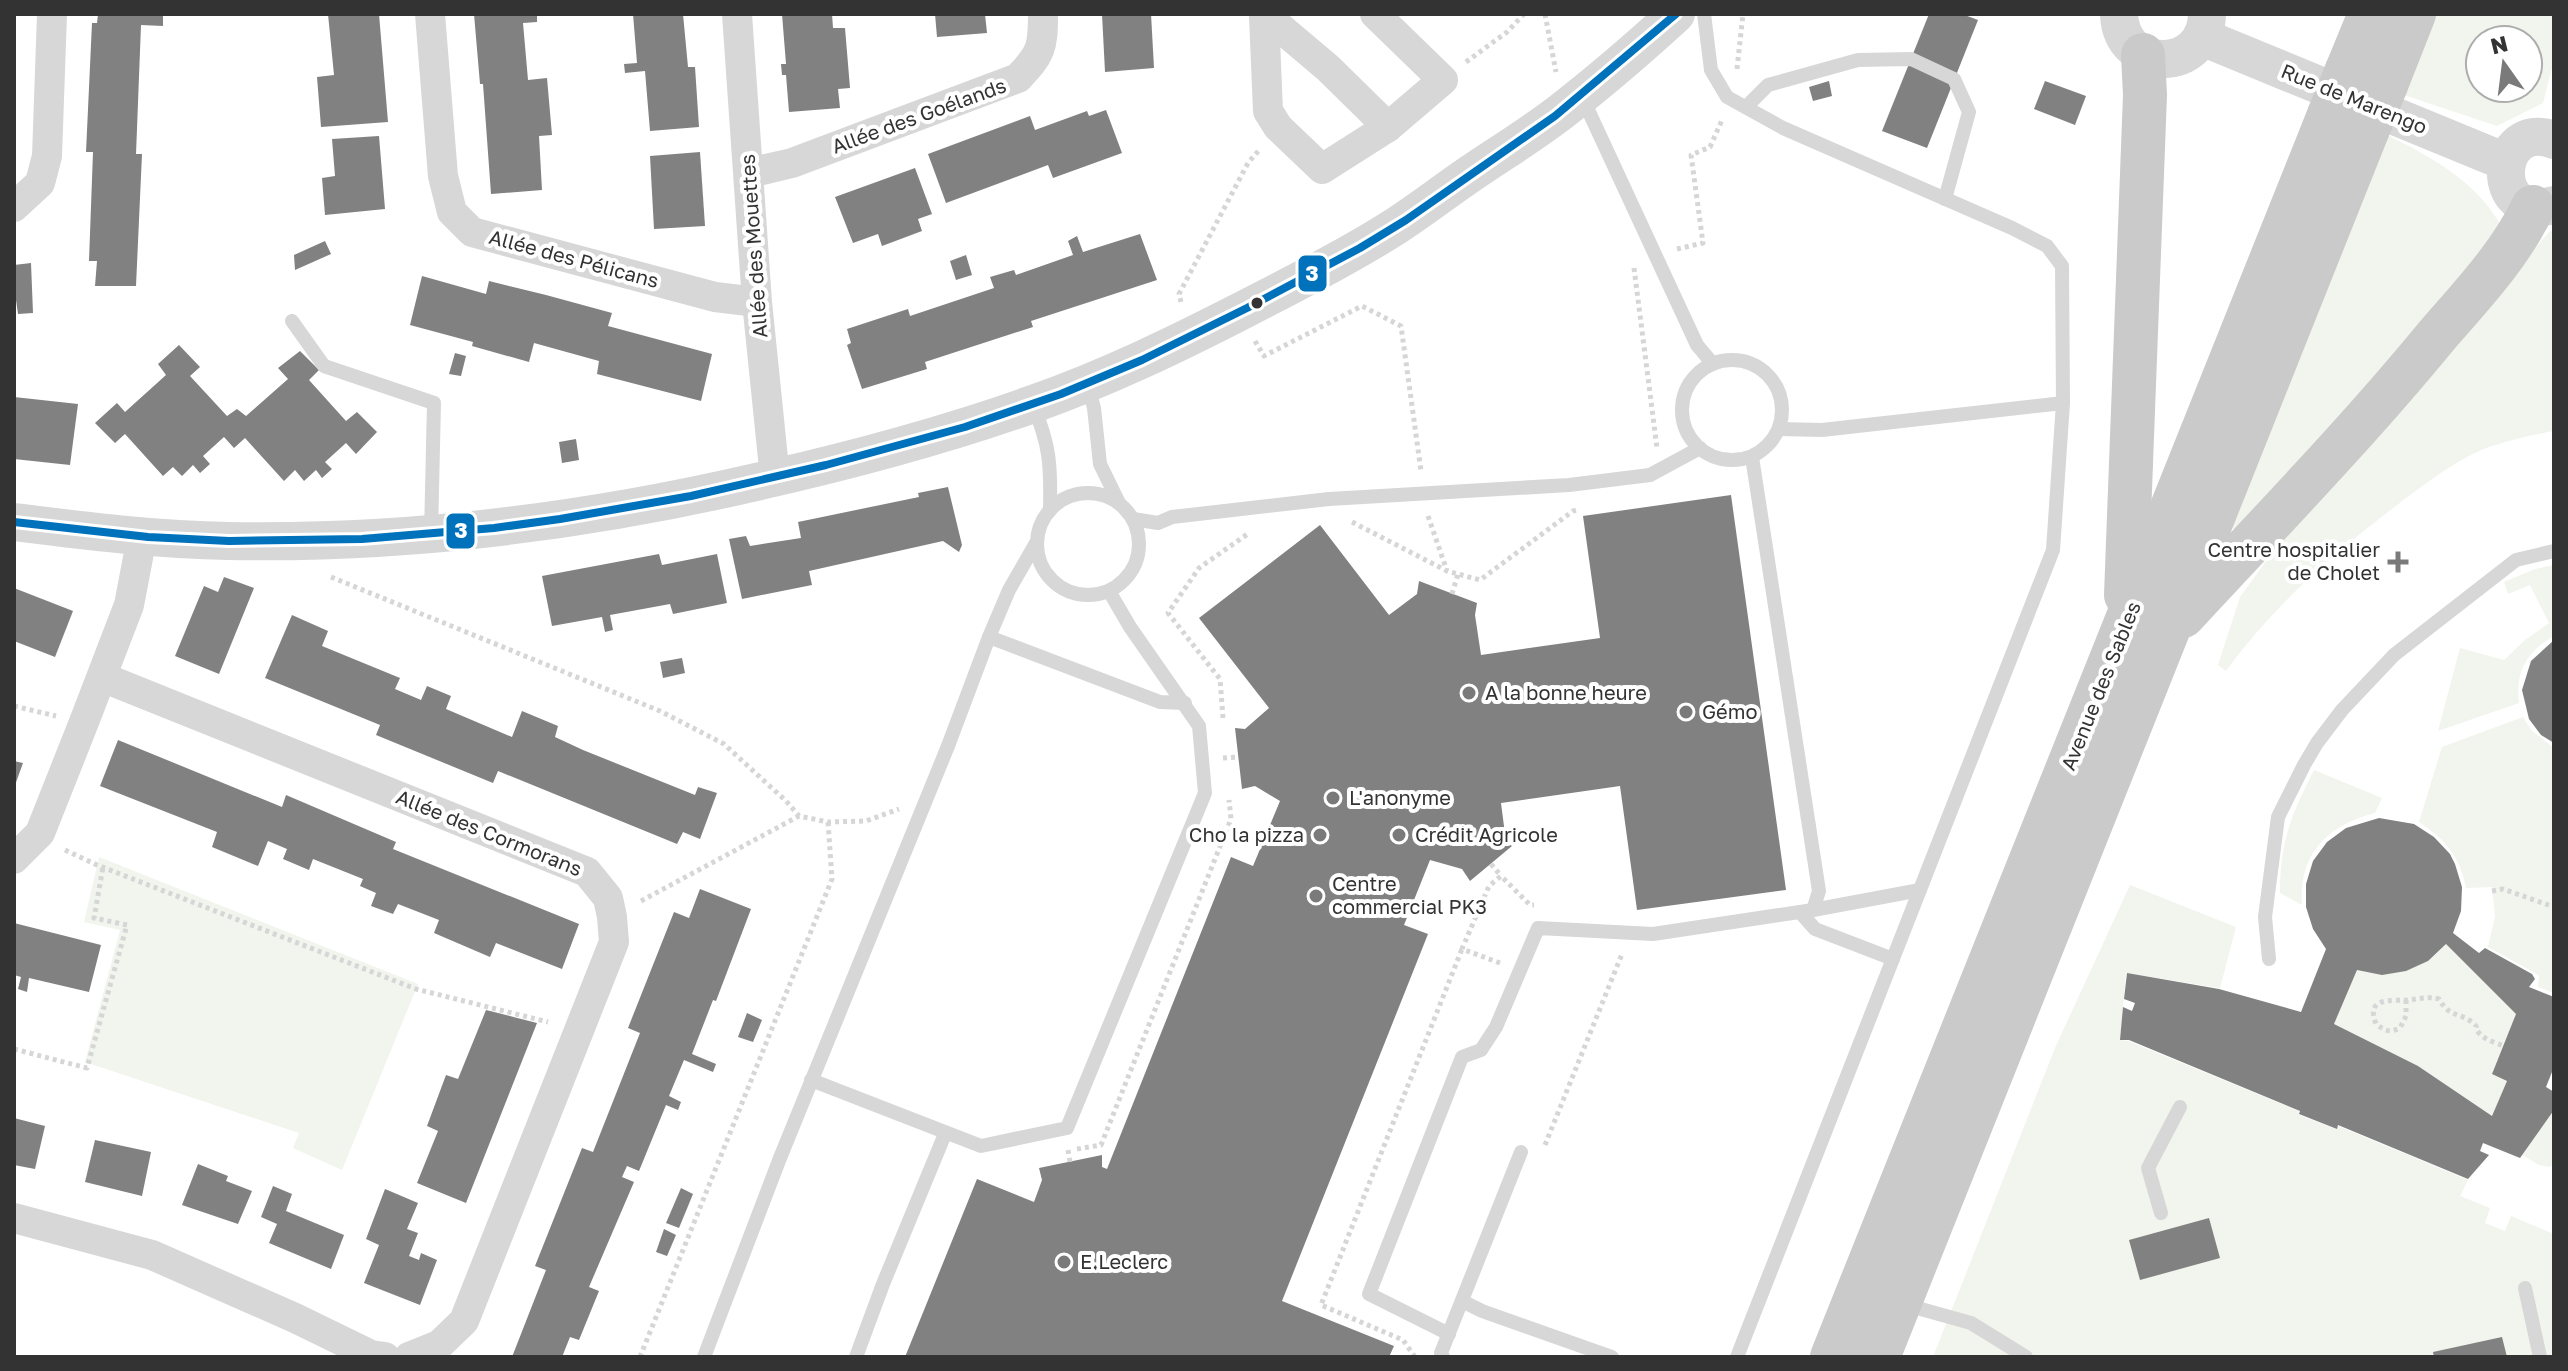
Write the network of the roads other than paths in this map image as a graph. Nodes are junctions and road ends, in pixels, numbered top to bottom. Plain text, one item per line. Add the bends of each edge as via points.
1 (52, 14) edge
2 (430, 14) edge
3 (737, 14) edge
4 (1043, 14) edge
5 (1375, 14) edge
6 (1676, 14) edge
7 (1704, 14) edge
8 (2087, 14) edge
9 (2370, 14) edge
10 (2414, 14) edge
11 (1264, 15) edge
12 (2204, 26) edge
13 (2128, 34) edge
14 (2354, 98) junction
15 (1572, 102) junction
16 (1746, 107) junction
17 (1388, 127) junction
18 (2554, 140) edge
19 (2506, 162) junction
20 (749, 173) junction
21 (1945, 199) junction
22 (2543, 206) edge
23 (14, 207) edge
24 (757, 302) junction
25 (292, 321) dead end
26 (1713, 364) junction
27 (1088, 383) junction
28 (2063, 403) junction
29 (1032, 404) junction
30 (1779, 429) junction
31 (1700, 448) junction
32 (1752, 457) junction
33 (775, 478) junction
34 (1120, 504) junction
35 (1050, 509) junction
36 (1133, 519) junction
37 (14, 522) edge
38 (431, 534) junction
39 (142, 537) junction
40 (1036, 543) junction
41 (2554, 551) edge
42 (1109, 591) junction
43 (2145, 630) junction
44 (989, 637) junction
45 (102, 677) junction
46 (1185, 703) junction
47 (14, 859) edge
48 (1920, 890) junction
49 (1806, 911) junction
50 (1893, 959) junction
51 (2269, 959) dead end
52 (811, 1080) junction
53 (2180, 1107) dead end
54 (945, 1134) junction
55 (1521, 1152) dead end
56 (2161, 1213) dead end
57 (14, 1218) edge
58 (2525, 1288) dead end
59 (1462, 1301) junction
60 (1899, 1303) junction
61 (1449, 1334) junction
62 (385, 1357) edge
63 (409, 1357) edge
64 (704, 1357) edge
65 (856, 1357) edge
66 (1443, 1357) edge
67 (1612, 1357) edge
68 (1737, 1357) edge
69 (1832, 1357) edge
70 (1878, 1357) edge
71 (2026, 1357) edge
72 (2540, 1357) edge

1 - 23 street via 47,156 40,183
2 - 24 street, Allée des Pélicans via 443,176 452,212 472,232 715,297
3 - 20 street, Allée des Mouettes
4 - 20 street, Allée des Goélands via 1043,41 1036,59 1018,78 792,163
5 - 17 street via 1443,80
6 - 15 street
7 - 16 lane via 1711,70 1727,97
8 - 13 street, Rue de Marengo
9 - 14 main road, Avenue des Sables
10 - 14 main road, Avenue des Sables
11 - 17 street
11 - 17 street via 1268,111 1322,169
12 - 13 street, Rue de Marengo via 2194,47 2170,59 2156,59
12 - 14 street, Rue de Marengo
13 - 43 main road via 2145,95
14 - 19 street, Rue de Marengo
14 - 43 main road, Avenue des Sables
15 - 26 lane via 1697,345
15 - 27 street via 1396,226 1193,337
16 - 21 lane
16 - 21 lane via 1768,85 1858,60 1911,59 1954,79 1969,112
18 - 19 street via 2528,139
19 - 22 street via 2513,195 2522,203
20 - 24 street, Allée des Mouettes
21 - 28 lane via 2047,246 2062,266
22 - 43 main road via 2393,389
24 - 33 street, Allée des Mouettes
25 - 38 lane via 324,366 434,403
26 - 30 lane via 1729,360 1761,369 1781,396
26 - 31 lane via 1687,388 1682,404 1686,429
27 - 29 street
27 - 34 lane via 1100,464
28 - 30 lane via 1822,430
28 - 48 lane via 2053,550
29 - 33 street via 929,438
29 - 35 lane via 1051,463
30 - 32 lane via 1773,441
31 - 32 lane via 1726,460
31 - 36 lane via 1650,475 1329,499 1158,523
32 - 49 lane via 1819,891
33 - 38 street via 550,522
34 - 35 lane via 1092,492 1062,499
34 - 36 lane
35 - 40 lane
36 - 42 lane via 1139,535 1134,568
37 - 39 street
38 - 39 street via 326,541
39 - 45 street via 129,605
40 - 42 lane via 1047,576 1059,587 1075,594
40 - 44 lane
41 - 51 lane via 2516,560 2394,655 2317,743 2278,817 2265,917
42 - 46 lane
43 - 60 main road, Avenue des Sables
43 - 69 main road, Avenue des Sables
44 - 46 lane via 1160,702
44 - 52 lane
45 - 47 street via 40,833
45 - 63 street, Allée des Cormorans via 587,872 608,898 614,942 464,1321 439,1345
46 - 54 lane via 1199,726 1205,793 1067,1128 981,1146
48 - 49 lane
48 - 50 lane
49 - 50 lane via 1815,929
49 - 61 lane via 1653,934 1538,928 1496,1027 1481,1050 1462,1057 1369,1294
50 - 68 lane
52 - 54 lane
52 - 64 lane
53 - 56 lane via 2148,1168
54 - 65 lane
55 - 59 lane
57 - 62 street via 152,1255
58 - 72 lane
59 - 61 lane
59 - 67 lane
60 - 70 main road, Avenue des Sables
60 - 71 lane via 1971,1323
61 - 66 lane

